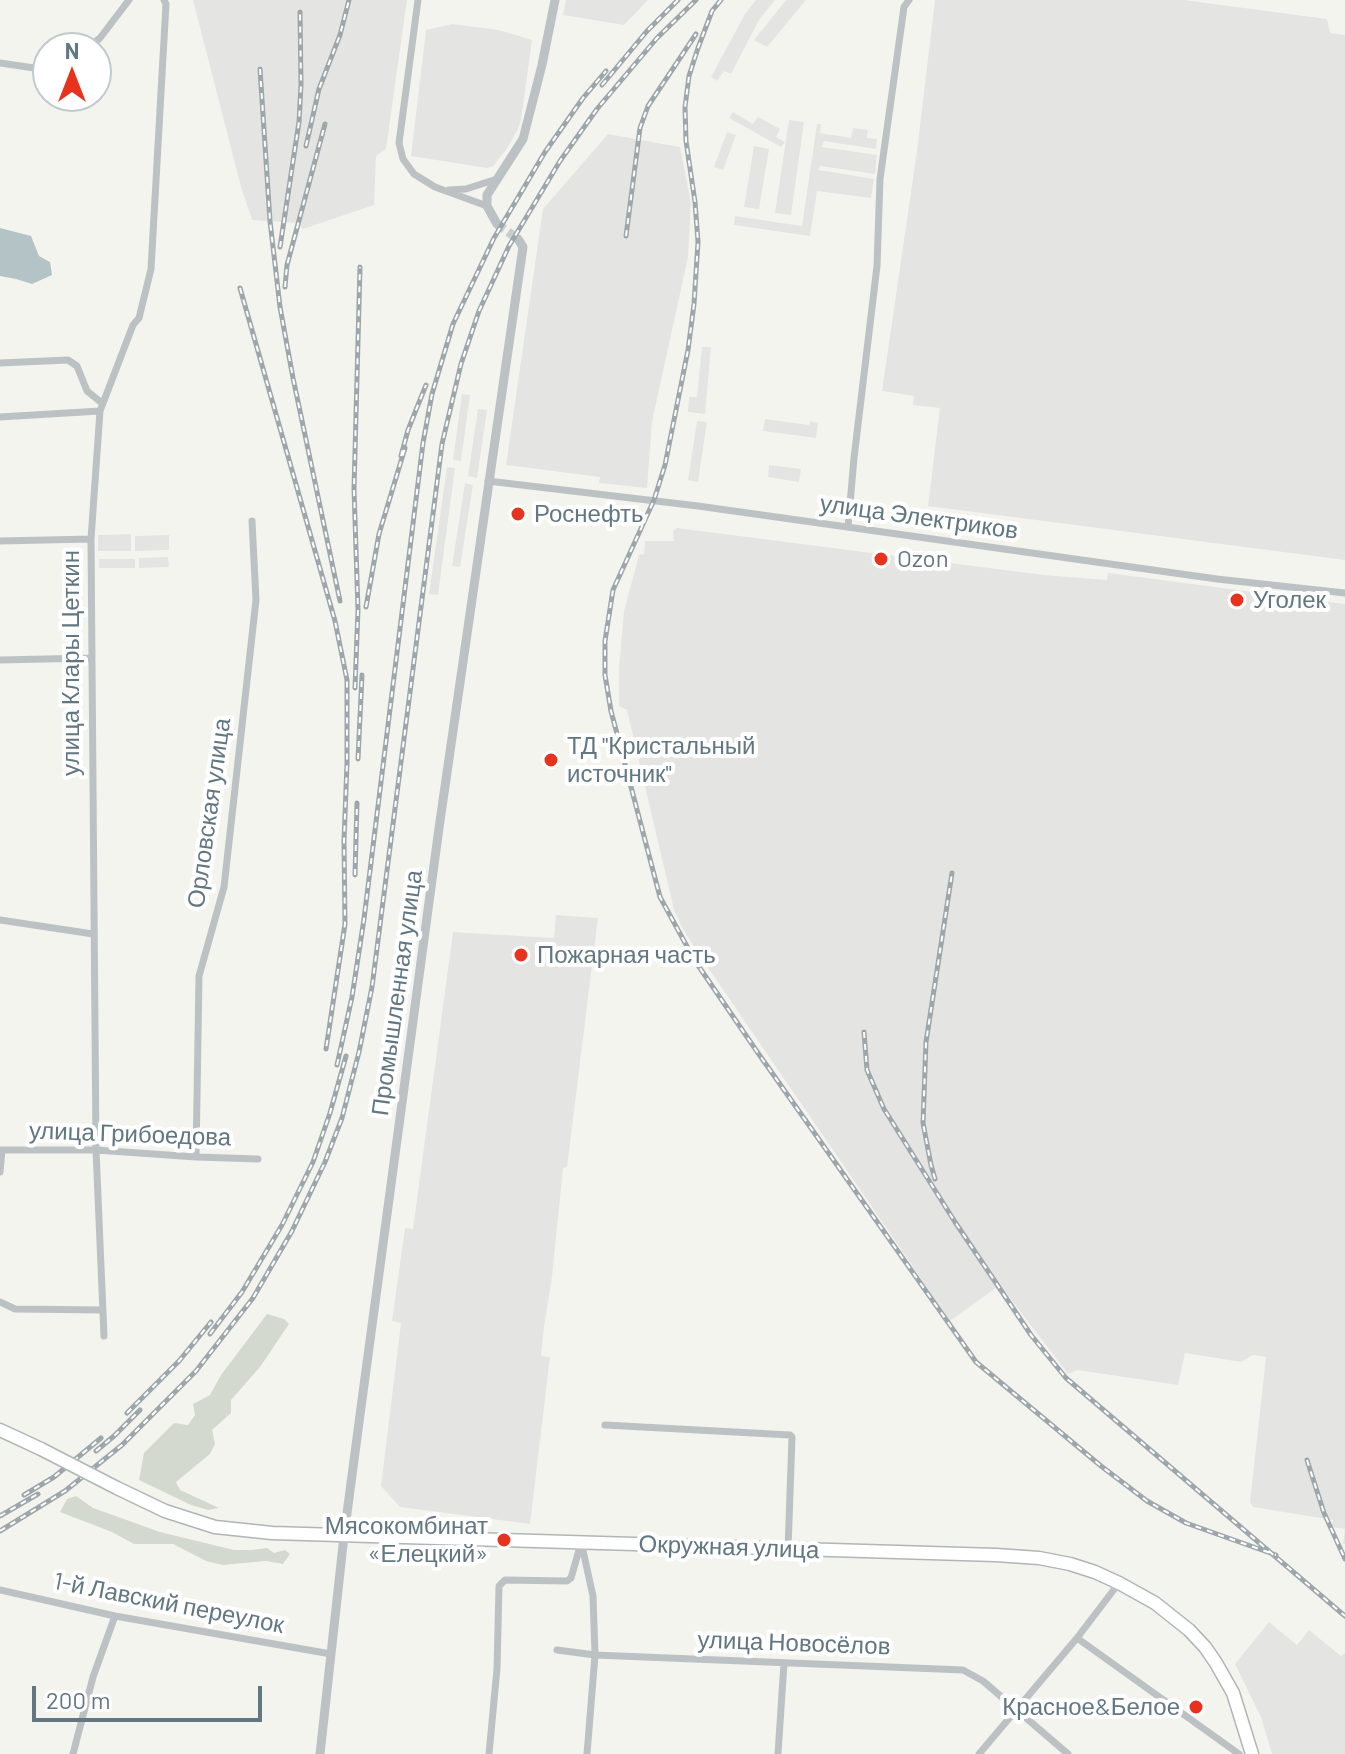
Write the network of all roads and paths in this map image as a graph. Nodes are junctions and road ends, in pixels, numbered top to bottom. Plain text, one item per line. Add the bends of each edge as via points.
1 (129, 0) edge
2 (164, 0) edge
3 (418, 0) edge
4 (555, 0) edge
5 (909, 0) edge
6 (105, 32) edge
7 (0, 63) edge
8 (32, 68) edge
9 (497, 179) junction
10 (435, 187) junction
11 (487, 206) junction
12 (497, 224) tunnel mouth
13 (518, 239) dead end
14 (0, 363) edge
15 (101, 407) junction
16 (0, 417) edge
17 (488, 481) junction
18 (252, 521) dead end
19 (848, 527) junction
20 (91, 539) junction
21 (0, 541) edge
22 (1345, 593) edge
23 (91, 658) junction
24 (0, 660) edge
25 (0, 920) edge
26 (93, 934) junction
27 (1, 1150) edge
28 (96, 1150) junction
29 (196, 1157) junction
30 (258, 1159) dead end
31 (0, 1172) edge
32 (0, 1302) edge
33 (102, 1310) junction
34 (104, 1336) dead end
35 (605, 1425) dead end
36 (0, 1430) edge
37 (344, 1536) junction
38 (581, 1543) junction
39 (788, 1549) junction
40 (1119, 1583) junction
41 (0, 1590) edge
42 (115, 1616) junction
43 (1077, 1638) junction
44 (557, 1650) dead end
45 (331, 1654) junction
46 (595, 1655) junction
47 (784, 1663) junction
48 (1015, 1710) junction
49 (73, 1754) edge
50 (320, 1754) edge
51 (489, 1754) edge
52 (587, 1754) edge
53 (778, 1754) edge
54 (979, 1754) edge
55 (1068, 1754) edge
56 (1239, 1754) edge
57 (1252, 1754) edge

1 - 6 street
2 - 15 street, улица Клары Цеткин via 151,269 139,318
3 - 10 street via 399,143 414,174
4 - 9 street via 523,139
5 - 19 street via 880,179 877,266
7 - 8 street
9 - 10 street via 466,189
9 - 11 street
10 - 11 street
11 - 12 street
13 - 17 street, Промышленная улица via 523,247
14 - 15 street via 68,360
15 - 16 street
15 - 20 street, улица Клары Цеткин
17 - 19 street, улица Электриков
17 - 37 street, Промышленная улица
18 - 29 street, Орловская улица via 256,600 224,887 199,976
19 - 22 street, улица Электриков
20 - 21 street
20 - 23 street, улица Клары Цеткин
23 - 24 street
23 - 26 street, улица Клары Цеткин
25 - 26 street
26 - 28 street, улица Клары Цеткин
27 - 28 street, улица Грибоедова
27 - 31 street
28 - 29 street, улица Грибоедова
28 - 33 street, улица Клары Цеткин
29 - 30 street, улица Грибоедова
32 - 33 street via 15,1309
33 - 34 street, улица Клары Цеткин
35 - 39 street via 790,1435
36 - 37 highway, Окружная улица, bridge via 165,1511 215,1527
37 - 38 highway, Окружная улица
37 - 45 street, Промышленная улица
38 - 39 highway, Окружная улица
38 - 46 street via 593,1596
38 - 51 street via 567,1581 505,1580 499,1586
39 - 40 highway, Окружная улица via 1039,1558
40 - 43 street
40 - 57 highway, Окружная улица via 1167,1611 1205,1647 1233,1693
41 - 42 street, 1-й Лавский переулок
42 - 45 street, 1-й Лавский переулок
42 - 49 street
43 - 48 street
43 - 56 street
44 - 46 street, улица Новосёлов
45 - 50 street, Промышленная улица
46 - 47 street, улица Новосёлов
46 - 52 street
47 - 48 street, улица Новосёлов via 963,1670
47 - 53 street
48 - 54 street
48 - 55 street, улица Новосёлов

